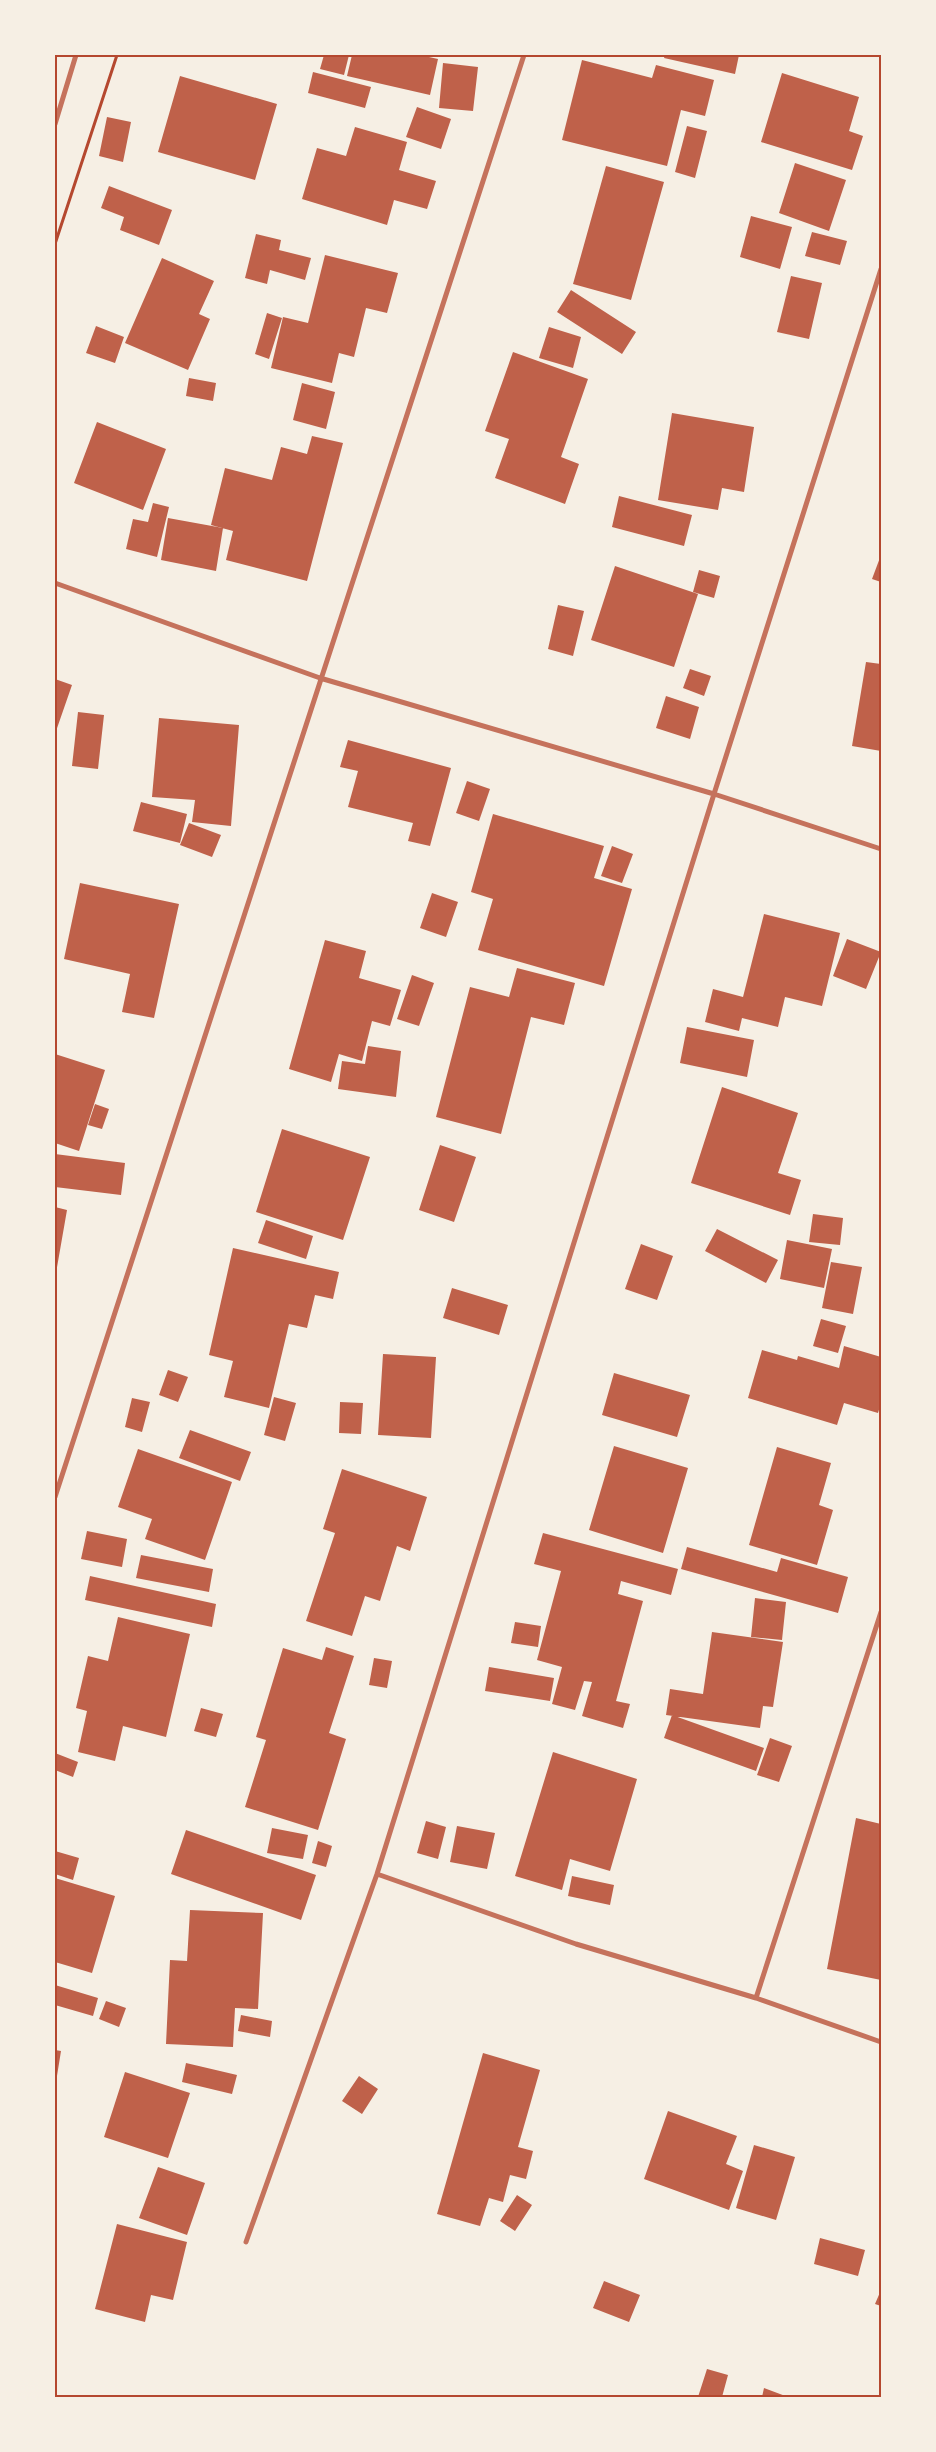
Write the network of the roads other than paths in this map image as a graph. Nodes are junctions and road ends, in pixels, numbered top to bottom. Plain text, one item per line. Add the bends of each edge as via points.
1 (76, 55) edge
2 (524, 55) edge
3 (55, 124) edge
4 (881, 268) edge
5 (55, 583) edge
6 (320, 678) junction
7 (714, 794) junction
8 (881, 849) edge
9 (55, 1497) edge
10 (881, 1612) edge
11 (377, 1874) junction
12 (756, 1998) junction
13 (881, 2042) edge
14 (246, 2242) dead end

1 - 3 street
2 - 6 street
4 - 7 street
5 - 6 street
6 - 7 street
6 - 9 street
7 - 8 street
7 - 11 street
10 - 12 street
11 - 12 street via 576,1944
11 - 14 street
12 - 13 street

